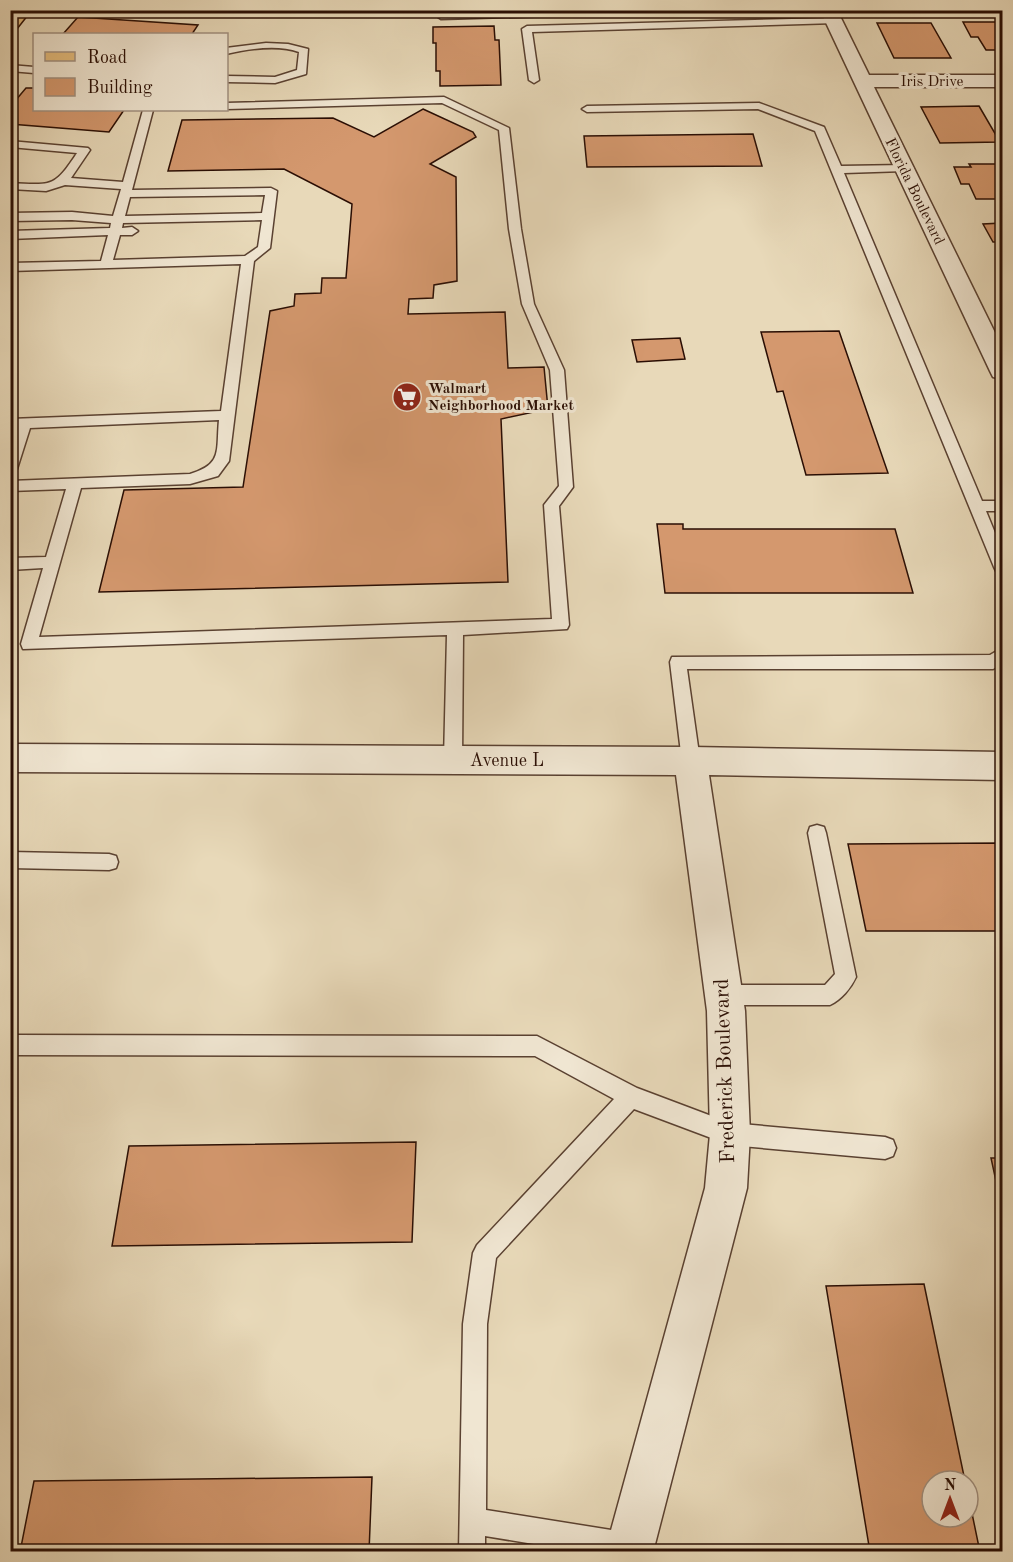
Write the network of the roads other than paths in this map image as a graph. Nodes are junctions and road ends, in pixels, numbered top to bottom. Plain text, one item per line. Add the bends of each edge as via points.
1 (24, 10) edge
2 (431, 10) edge
3 (660, 10) edge
4 (830, 16) edge
5 (10, 25) edge
6 (228, 51) edge
7 (10, 68) edge
8 (33, 70) edge
9 (228, 79) edge
10 (534, 80) dead end
11 (862, 81) junction
12 (1002, 81) edge
13 (228, 106) edge
14 (587, 109) dead end
15 (147, 111) edge
16 (10, 144) edge
17 (904, 168) junction
18 (837, 170) junction
19 (64, 181) junction
20 (10, 186) edge
21 (126, 190) junction
22 (10, 217) edge
23 (268, 222) junction
24 (116, 226) junction
25 (10, 235) edge
26 (248, 260) junction
27 (106, 264) junction
28 (10, 267) edge
29 (1002, 371) edge
30 (227, 415) junction
31 (18, 424) edge
32 (10, 470) edge
33 (75, 483) junction
34 (10, 486) edge
35 (978, 506) junction
36 (1002, 506) edge
37 (53, 562) junction
38 (10, 564) edge
39 (1002, 567) edge
40 (455, 629) junction
41 (1002, 655) edge
42 (10, 758) edge
43 (453, 760) junction
44 (691, 760) junction
45 (1002, 766) edge
46 (817, 833) dead end
47 (10, 860) edge
48 (109, 862) dead end
49 (724, 995) junction
50 (10, 1045) edge
51 (631, 1096) junction
52 (730, 1134) junction
53 (885, 1148) dead end
54 (472, 1521) junction
55 (629, 1549) edge
56 (472, 1551) edge

1 - 5 main road
2 - 3 lane via 441,16
4 - 10 lane via 527,29
4 - 11 street, Florida Boulevard
6 - 9 lane via 289,47 304,51 302,72 295,76
7 - 8 lane
11 - 12 street, Iris Drive
11 - 17 street, Florida Boulevard
13 - 40 lane via 444,100 504,128 528,304 557,369 566,487 551,505 561,625
14 - 18 lane via 759,106 820,129
15 - 21 lane
16 - 19 lane via 84,150
17 - 18 lane
17 - 29 street, Florida Boulevard
18 - 35 lane
19 - 20 lane via 46,188
19 - 21 lane
21 - 23 lane via 271,191
21 - 24 lane
22 - 24 lane via 72,216
23 - 24 lane
23 - 26 lane via 264,248
24 - 25 lane
24 - 27 lane
26 - 27 lane
26 - 30 lane
27 - 28 lane
30 - 31 lane
30 - 33 lane via 222,461 213,472 190,479
31 - 32 lane
33 - 34 lane
33 - 37 lane
35 - 36 lane
35 - 39 lane
37 - 38 lane
37 - 40 lane via 29,644
40 - 43 lane
41 - 44 lane via 993,662 678,662
42 - 43 street, Avenue L
43 - 44 street, Avenue L
44 - 45 street, Avenue L
44 - 49 street, Frederick Boulevard
46 - 49 lane via 846,977 830,995
47 - 48 lane
49 - 52 street, Frederick Boulevard
50 - 51 lane via 537,1046
51 - 52 lane
51 - 54 lane via 485,1253 475,1324
52 - 53 lane
52 - 55 street, Frederick Boulevard via 726,1188
54 - 55 lane
54 - 56 lane

